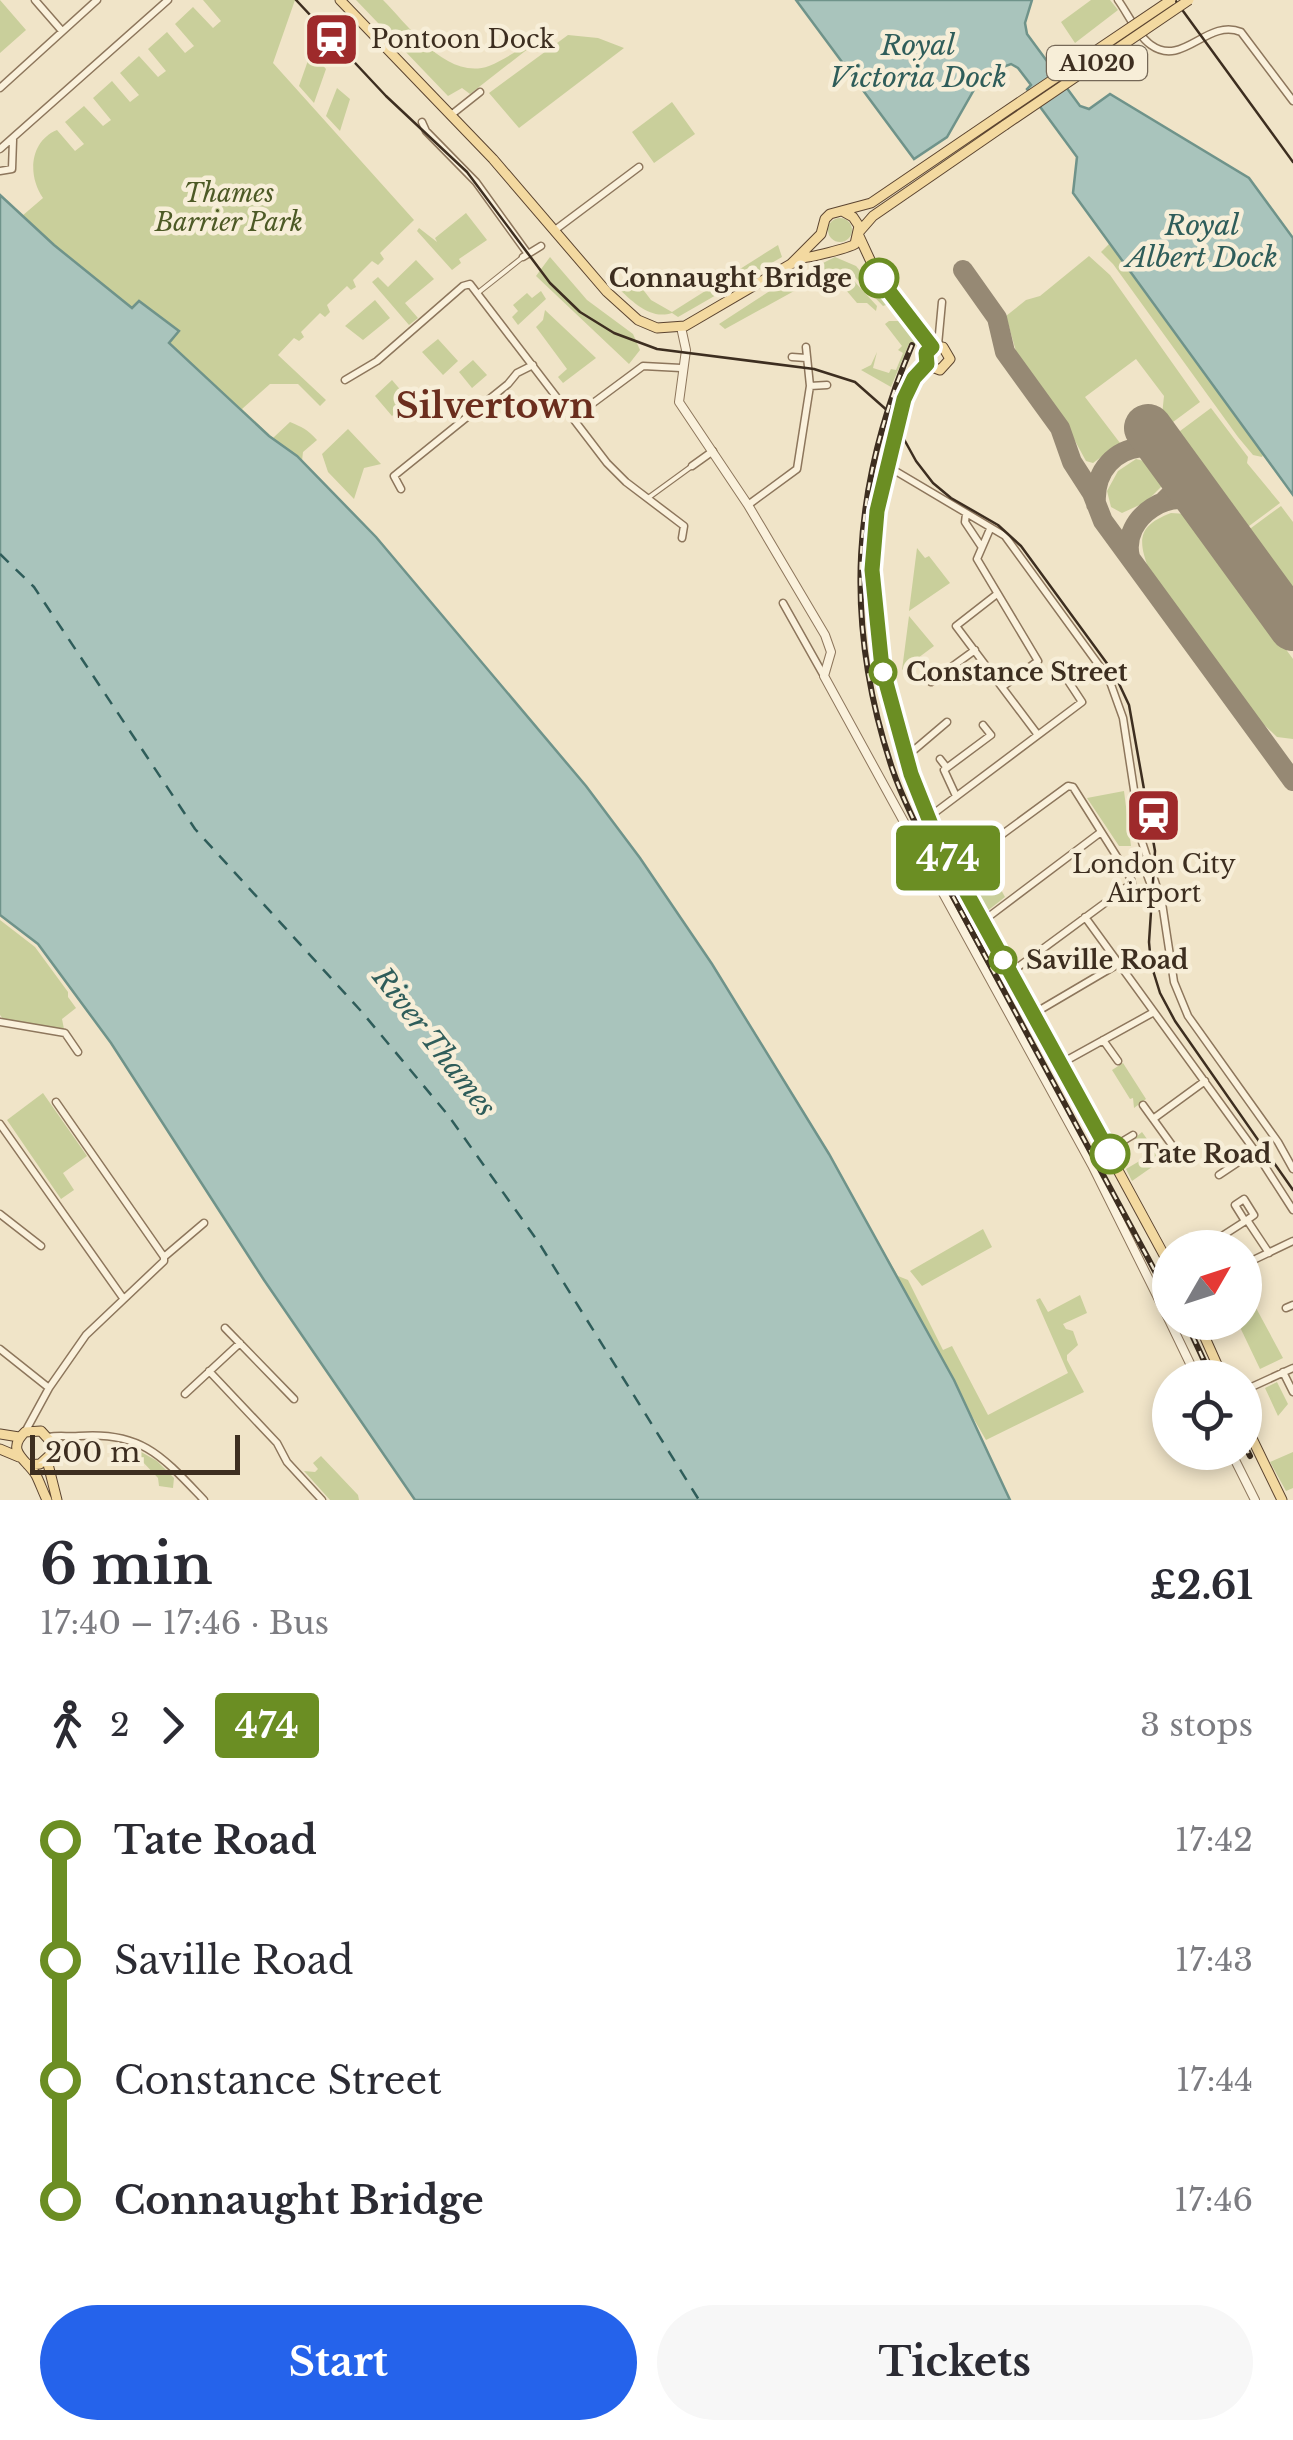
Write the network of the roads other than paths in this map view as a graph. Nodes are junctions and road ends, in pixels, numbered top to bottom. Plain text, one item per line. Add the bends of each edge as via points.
1 (35, 0) edge
2 (97, 0) edge
3 (168, 0) edge
4 (340, 0) edge
5 (1118, 0) edge
6 (1171, 0) edge
7 (1190, 0) edge
8 (62, 30) junction
9 (0, 88) edge
10 (480, 92) dead end
11 (1293, 101) edge
12 (451, 115) junction
13 (422, 122) dead end
14 (13, 139) junction
15 (0, 149) edge
16 (639, 168) dead end
17 (0, 171) edge
18 (908, 185) junction
19 (844, 212) junction
20 (555, 230) junction
21 (821, 234) junction
22 (859, 234) junction
23 (540, 246) dead end
24 (832, 249) junction
25 (847, 249) junction
26 (526, 256) junction
27 (801, 258) junction
28 (870, 264) junction
29 (479, 292) junction
30 (942, 302) dead end
31 (954, 310) dead end
32 (942, 314) junction
33 (681, 327) junction
34 (935, 346) junction
35 (806, 347) dead end
36 (792, 357) dead end
37 (806, 358) junction
38 (927, 364) junction
39 (533, 365) junction
40 (681, 368) junction
41 (345, 380) dead end
42 (827, 385) dead end
43 (810, 386) junction
44 (573, 418) junction
45 (712, 451) junction
46 (692, 466) joint
47 (886, 466) junction
48 (400, 490) dead end
49 (648, 498) junction
50 (748, 505) junction
51 (966, 514) junction
52 (990, 528) junction
53 (975, 536) junction
54 (682, 538) dead end
55 (985, 538) junction
56 (981, 547) junction
57 (997, 594) junction
58 (783, 603) dead end
59 (975, 650) junction
60 (1057, 664) dead end
61 (824, 676) junction
62 (931, 682) dead end
63 (1002, 686) junction
64 (948, 722) dead end
65 (984, 725) dead end
66 (1038, 734) junction
67 (905, 756) junction
68 (940, 759) dead end
69 (947, 768) junction
70 (956, 796) junction
71 (928, 818) junction
72 (1101, 832) junction
73 (954, 870) junction
74 (1085, 917) junction
75 (982, 922) junction
76 (1118, 964) junction
77 (1010, 972) junction
78 (1154, 1012) junction
79 (1033, 1014) junction
80 (0, 1022) edge
81 (1103, 1040) junction
82 (78, 1052) dead end
83 (1118, 1061) dead end
84 (1060, 1064) junction
85 (1204, 1082) junction
86 (56, 1102) dead end
87 (1143, 1105) dead end
88 (1153, 1119) junction
89 (0, 1124) edge
90 (1134, 1135) dead end
91 (1108, 1150) junction
92 (1255, 1152) junction
93 (1182, 1159) dead end
94 (1293, 1169) edge
95 (1219, 1175) dead end
96 (1293, 1210) edge
97 (0, 1214) edge
98 (204, 1223) dead end
99 (1231, 1230) edge
100 (1253, 1230) edge
101 (1152, 1232) edge
102 (1293, 1241) edge
103 (1262, 1243) edge
104 (40, 1246) dead end
105 (1269, 1253) junction
106 (1262, 1256) edge
107 (164, 1257) junction
108 (1152, 1286) edge
109 (122, 1298) junction
110 (225, 1328) dead end
111 (240, 1343) junction
112 (0, 1349) edge
113 (1293, 1368) edge
114 (209, 1371) junction
115 (1283, 1372) junction
116 (1262, 1382) edge
117 (49, 1388) junction
118 (1293, 1392) edge
119 (185, 1394) dead end
120 (294, 1400) dead end
121 (40, 1409) junction
122 (0, 1434) edge
123 (44, 1434) junction
124 (22, 1435) junction
125 (74, 1437) junction
126 (0, 1449) edge
127 (19, 1457) junction
128 (49, 1457) junction
129 (1262, 1458) edge
130 (28, 1465) junction
131 (1240, 1470) edge
132 (1293, 1496) edge
133 (320, 1499) edge
134 (47, 1500) edge
135 (57, 1500) edge
136 (204, 1500) edge
137 (1254, 1500) edge
138 (1283, 1500) edge

1 - 8 street
2 - 8 street
3 - 14 street
4 - 12 main road
5 - 11 street via 1148,42 1166,52 1216,30 1241,32
6 - 18 main road, A1020, bridge
7 - 18 main road, A1020, bridge
8 - 9 street
10 - 12 street
12 - 20 main road
13 - 26 street via 476,182
14 - 15 street
14 - 17 street via 12,169
16 - 20 street
18 - 19 main road, A1020
18 - 22 main road, A1020
19 - 21 main road, A1020 via 830,214
19 - 22 main road via 854,217
20 - 33 main road via 638,320
21 - 24 main road
21 - 27 main road, A1020
22 - 25 main road, A1020
22 - 28 main road
23 - 26 street
24 - 25 main road, A1020
24 - 27 main road, A1020
25 - 28 main road
26 - 29 street
27 - 33 main road, A1020
28 - 34 main road
29 - 39 street
29 - 41 street via 463,286
30 - 32 street
31 - 32 street
32 - 34 street
33 - 40 street
34 - 38 main road via 926,353
34 - 38 main road via 947,350 948,364 936,370
35 - 37 street
36 - 37 street
37 - 43 street
38 - 47 main road via 909,388
39 - 44 street
39 - 48 street via 394,476
40 - 44 street via 643,366
40 - 45 street via 679,402
42 - 43 street
43 - 50 street via 797,470
44 - 49 street via 607,462
45 - 46 street
45 - 50 street
46 - 49 street
47 - 51 street
47 - 67 main road via 874,536 874,593 882,668
49 - 54 street via 684,526
50 - 61 street via 829,644
51 - 52 street
51 - 53 street
52 - 55 street
52 - 94 street via 1008,542 1115,691 1183,1008
53 - 55 street
53 - 56 street
55 - 56 street
56 - 57 street via 977,559
57 - 59 street via 956,626
57 - 63 street via 1038,661
58 - 61 street
59 - 62 street
59 - 63 street
60 - 66 street via 1082,702
61 - 108 street
63 - 66 street
64 - 67 street
65 - 69 street via 991,735
66 - 70 street
67 - 71 main road
68 - 69 street
69 - 70 street
70 - 71 street
71 - 73 main road
72 - 73 street via 1068,786
72 - 74 street via 1132,883
72 - 75 street
73 - 75 main road
74 - 76 street
74 - 77 street
75 - 77 main road
76 - 78 street
76 - 79 street
77 - 79 main road
78 - 81 street
78 - 85 street
79 - 84 main road
80 - 82 street via 64,1033
81 - 83 street
81 - 84 street
84 - 91 main road
85 - 88 street
85 - 92 street
86 - 107 street
87 - 88 street
88 - 93 street
89 - 109 street
90 - 91 street
91 - 101 main road
92 - 95 street
92 - 96 street
97 - 104 street
98 - 107 street
99 - 100 street via 1246,1220
102 - 105 street
103 - 105 street
105 - 106 street
107 - 109 street
109 - 117 street
110 - 111 street
111 - 114 street
111 - 120 street
112 - 117 street
113 - 115 street
114 - 119 street
114 - 133 street
115 - 116 street
115 - 118 street
117 - 121 street
121 - 123 street
121 - 124 street
122 - 124 main road
123 - 124 main road
123 - 125 street
123 - 128 main road
124 - 127 main road
125 - 128 street
125 - 136 street via 117,1436 146,1446
126 - 127 main road
127 - 130 main road
128 - 130 main road
128 - 135 main road
129 - 138 main road
130 - 134 main road
131 - 137 street
132 - 138 street

